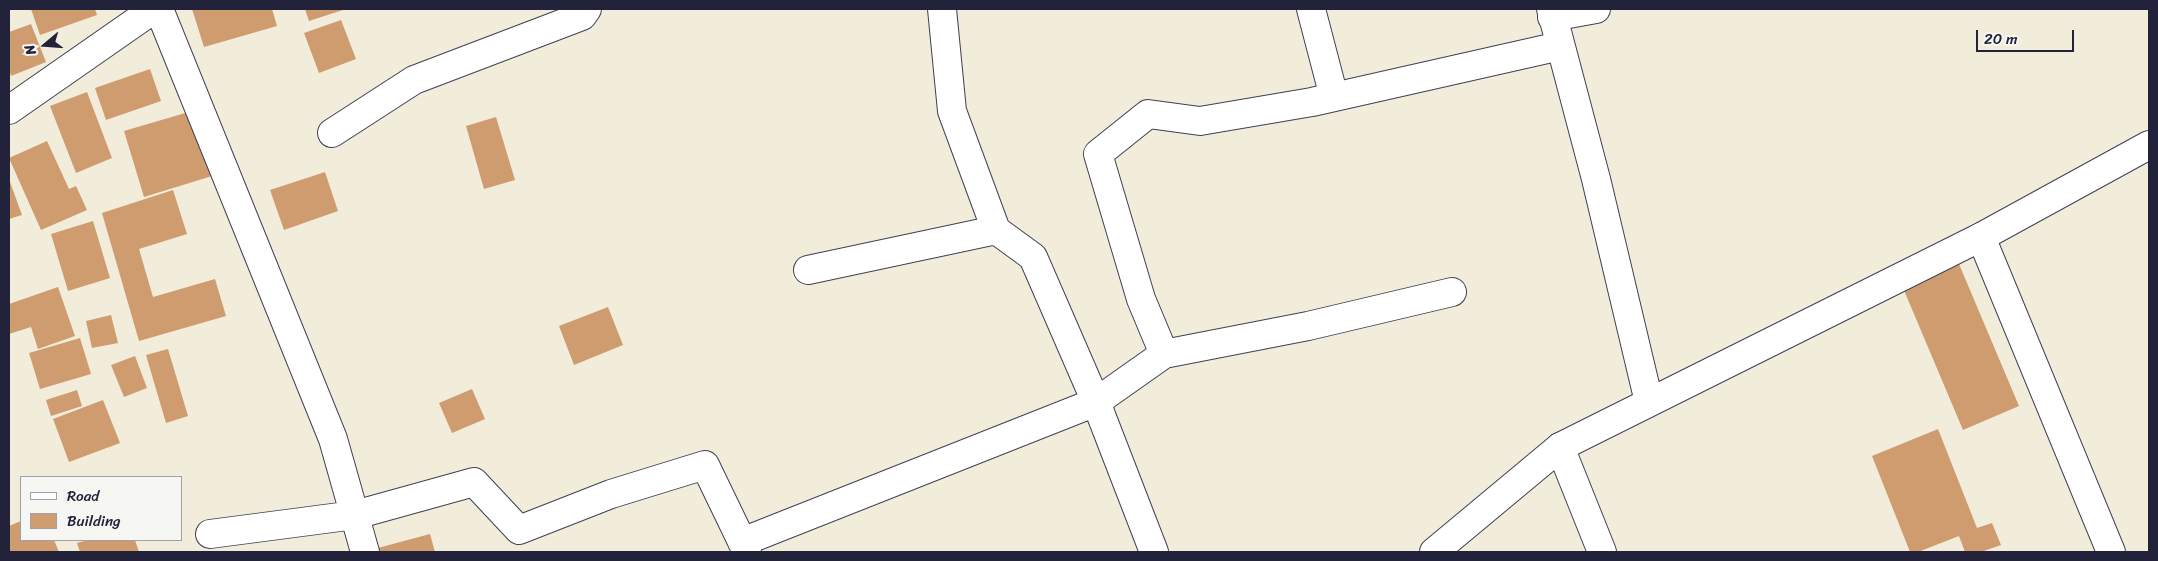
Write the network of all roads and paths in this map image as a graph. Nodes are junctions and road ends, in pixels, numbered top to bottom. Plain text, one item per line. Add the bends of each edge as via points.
1 (154, 9) edge
2 (159, 9) edge
3 (587, 9) edge
4 (942, 9) edge
5 (1311, 9) edge
6 (1596, 9) edge
7 (1551, 13) edge
8 (1560, 46) junction
9 (1334, 97) junction
10 (9, 110) edge
11 (332, 133) dead end
12 (2149, 146) edge
13 (996, 230) junction
14 (1980, 237) junction
15 (808, 270) dead end
16 (1452, 292) dead end
17 (1164, 354) junction
18 (1096, 402) junction
19 (1649, 402) junction
20 (1560, 447) junction
21 (355, 515) junction
22 (210, 534) dead end
23 (744, 547) edge
24 (365, 552) edge
25 (1154, 552) edge
26 (1434, 552) edge
27 (1602, 552) edge
28 (2112, 552) edge

1 - 10 street
2 - 21 street via 333,439
3 - 11 street via 582,16 414,80
4 - 13 street via 952,111
5 - 9 street
6 - 7 street
7 - 8 street
8 - 9 street
8 - 19 street via 1596,179
9 - 17 street via 1200,120 1148,114 1098,154 1141,299
12 - 14 street
13 - 15 street
13 - 18 street via 1032,257
14 - 19 street
14 - 28 street
16 - 17 street via 1308,326
17 - 18 street
18 - 23 street
18 - 25 street
19 - 20 street
20 - 26 street
20 - 27 street
21 - 22 street
21 - 23 street via 474,482 519,530 611,494 705,465
21 - 24 street

